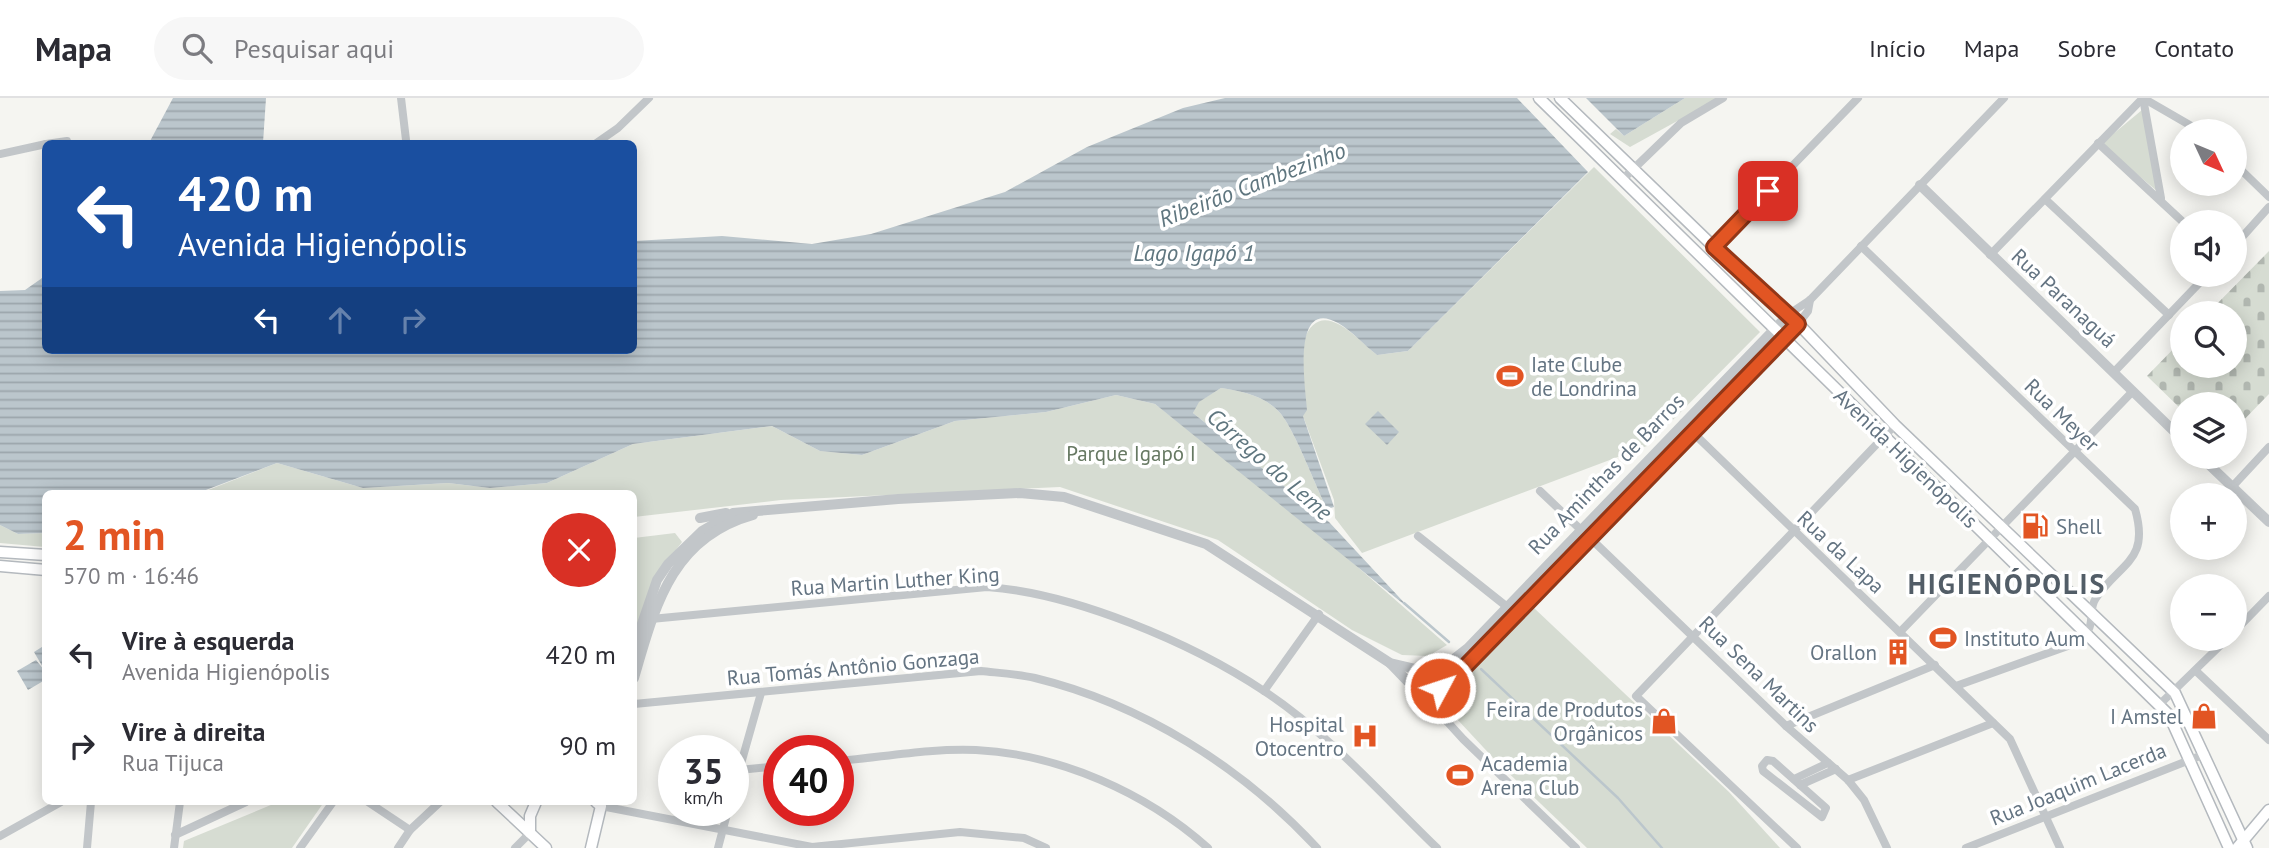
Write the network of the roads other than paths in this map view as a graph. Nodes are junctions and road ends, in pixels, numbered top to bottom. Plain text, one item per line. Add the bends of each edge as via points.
1 (401, 98) edge
2 (649, 98) edge
3 (1539, 98) edge
4 (1560, 98) edge
5 (1723, 98) edge
6 (1858, 98) edge
7 (2004, 98) edge
8 (2143, 98) edge
9 (2179, 119) edge
10 (406, 140) dead end
11 (602, 140) edge
12 (2098, 143) junction
13 (42, 145) edge
14 (0, 154) edge
15 (1633, 169) junction
16 (2247, 176) edge
17 (1623, 180) junction
18 (1920, 185) junction
19 (2269, 197) edge
20 (2045, 199) junction
21 (2161, 199) junction
22 (2269, 206) edge
23 (2172, 210) edge
24 (2247, 231) edge
25 (1861, 246) junction
26 (1714, 247) junction
27 (1990, 255) junction
28 (2196, 287) edge
29 (1811, 300) junction
30 (1789, 314) junction
31 (2169, 315) junction
32 (1798, 324) junction
33 (1776, 328) junction
34 (1785, 337) junction
35 (2114, 373) junction
36 (2133, 391) junction
37 (1683, 423) junction
38 (1895, 425) junction
39 (2170, 427) edge
40 (1693, 432) junction
41 (1883, 437) junction
42 (2269, 447) edge
43 (2075, 451) junction
44 (2213, 469) edge
45 (2228, 483) edge
46 (2236, 483) edge
47 (1540, 491) dead end
48 (2247, 501) edge
49 (733, 513) junction
50 (760, 513) junction
51 (700, 518) dead end
52 (2269, 522) edge
53 (2000, 527) junction
54 (1580, 529) junction
55 (702, 531) junction
56 (1792, 531) junction
57 (1418, 536) dead end
58 (1590, 537) junction
59 (1990, 539) junction
60 (0, 552) edge
61 (42, 555) edge
62 (0, 566) edge
63 (677, 566) junction
64 (42, 570) edge
65 (657, 580) junction
66 (2269, 596) edge
67 (1506, 606) junction
68 (1319, 614) junction
69 (2094, 617) junction
70 (651, 619) junction
71 (2247, 619) edge
72 (1901, 631) junction
73 (2087, 634) junction
74 (1694, 635) junction
75 (637, 639) edge
76 (2215, 651) edge
77 (1390, 663) junction
78 (1935, 665) junction
79 (637, 668) edge
80 (1424, 670) junction
81 (2196, 671) junction
82 (1441, 683) junction
83 (1956, 686) junction
84 (1264, 691) junction
85 (1419, 692) junction
86 (761, 693) junction
87 (2175, 693) junction
88 (637, 704) edge
89 (2160, 705) junction
90 (1993, 723) junction
91 (1786, 726) junction
92 (749, 735) edge
93 (2269, 740) edge
94 (2205, 754) junction
95 (2190, 757) junction
96 (854, 760) edge
97 (1828, 763) junction
98 (1836, 769) junction
99 (1848, 780) junction
100 (1797, 782) junction
101 (56, 805) edge
102 (91, 805) edge
103 (180, 805) edge
104 (240, 805) edge
105 (331, 805) edge
106 (372, 805) edge
107 (437, 805) edge
108 (500, 805) edge
109 (535, 805) edge
110 (600, 805) edge
111 (608, 805) edge
112 (2269, 810) edge
113 (2047, 818) junction
114 (724, 826) edge
115 (410, 830) junction
116 (722, 832) junction
117 (530, 833) junction
118 (175, 835) junction
119 (0, 836) edge
120 (590, 846) edge
121 (2242, 846) edge
122 (87, 848) edge
123 (174, 848) edge
124 (300, 848) edge
125 (398, 848) edge
126 (515, 848) edge
127 (546, 848) edge
128 (718, 848) edge
129 (1046, 848) edge
130 (1208, 848) edge
131 (1317, 848) edge
132 (1437, 848) edge
133 (1576, 848) edge
134 (1797, 848) edge
135 (1887, 848) edge
136 (1966, 848) edge
137 (2060, 848) edge
138 (2229, 848) edge

1 - 10 street
2 - 11 street
3 - 17 main road, Avenida Higienópolis
4 - 15 main road, Avenida Higienópolis
5 - 15 street via 1681,123
6 - 26 street
7 - 18 street, Rua Aminthas de Barros
8 - 9 street
8 - 12 street
8 - 21 street
12 - 20 street
12 - 21 street
13 - 14 street
15 - 17 street
15 - 26 main road, Avenida Higienópolis
16 - 19 street
17 - 33 main road, Avenida Higienópolis
18 - 25 street, Rua Aminthas de Barros
18 - 27 street, Rua Paranaguá
20 - 27 street
20 - 31 street
21 - 23 street
22 - 24 street
25 - 29 street, Rua Aminthas de Barros
25 - 43 street, Rua Meyer
26 - 30 main road, Avenida Higienópolis
27 - 35 street, Rua Paranaguá
28 - 31 street
29 - 30 street, Rua Aminthas de Barros
29 - 32 street, Rua Aminthas de Barros
30 - 32 main road, Avenida Higienópolis
30 - 33 street, Rua Aminthas de Barros
31 - 35 street
32 - 34 street, Rua Aminthas de Barros
32 - 38 main road, Avenida Higienópolis
33 - 34 main road, Avenida Higienópolis
33 - 37 street, Rua Aminthas de Barros
34 - 40 street, Rua Aminthas de Barros
34 - 41 main road, Avenida Higienópolis
35 - 36 street, Rua Paranaguá
36 - 39 street, Rua Paranaguá
36 - 43 street
37 - 40 street, Rua da Lapa
37 - 54 street, Rua Aminthas de Barros
38 - 41 street
38 - 53 main road, Avenida Higienópolis
40 - 56 street, Rua da Lapa
40 - 58 street, Rua Aminthas de Barros
41 - 56 street
41 - 59 main road, Avenida Higienópolis
42 - 46 street
43 - 53 street
43 - 69 street, Rua Meyer via 2134,509 2141,531 2131,562 2096,598
44 - 45 street
47 - 54 street
48 - 52 street
49 - 50 street
49 - 51 street
49 - 55 street
50 - 63 street via 726,525
50 - 68 street via 911,498 1020,493 1064,497 1206,544
53 - 59 street
53 - 69 main road, Avenida Higienópolis
54 - 67 street, Rua Aminthas de Barros
55 - 63 street
55 - 65 street
56 - 72 street, Rua da Lapa
56 - 74 street
57 - 67 street
58 - 74 street, Rua Sena Martins
58 - 82 street, Rua Aminthas de Barros via 1458,674
59 - 72 street
59 - 73 main road, Avenida Higienópolis
60 - 61 main road
62 - 64 main road
63 - 70 street
65 - 70 street
65 - 75 street
66 - 71 street
67 - 80 street, Rua Aminthas de Barros via 1452,663
68 - 77 street
68 - 84 street
69 - 73 street, Rua Meyer
69 - 87 main road, Avenida Higienópolis
70 - 79 street
70 - 84 street, Rua Martin Luther King via 988,587 1006,589 1098,612 1178,644
72 - 78 street, Rua da Lapa
73 - 83 street via 2067,648
73 - 89 main road, Avenida Higienópolis
74 - 91 street, Rua Sena Martins
74 - 134 street via 1636,696
76 - 81 street
77 - 80 street
77 - 85 street
78 - 83 street, Rua da Lapa
78 - 91 street
80 - 82 street via 1437,673
80 - 85 street via 1415,677
81 - 87 street
81 - 93 street
82 - 85 street via 1433,695
83 - 90 street, Rua da Lapa
84 - 132 street, Rua Martin Luther King via 1318,734
85 - 133 street
86 - 88 street, Rua Tomás Antônio Gonzaga
86 - 92 street
86 - 131 street, Rua Tomás Antônio Gonzaga via 981,671 1034,678 1167,729 1262,795
87 - 89 street
87 - 94 main road, Avenida Higienópolis
89 - 95 main road, Avenida Higienópolis
90 - 99 street
90 - 113 street, Rua da Lapa via 2010,739
91 - 97 street, Rua Sena Martins
94 - 95 street, Rua Joaquim Lacerda
94 - 121 main road, Avenida Higienópolis
95 - 113 street, Rua Joaquim Lacerda
95 - 138 main road, Avenida Higienópolis
96 - 130 street via 975,750 1026,755 1121,792
97 - 98 street, Rua Sena Martins
97 - 100 street
98 - 99 street, Rua Sena Martins
98 - 100 street
99 - 135 street, Rua Sena Martins via 1864,800
100 - 100 street via 1770,759 1762,766 1822,817 1826,808
101 - 119 street
102 - 122 street
103 - 118 street
104 - 118 street
105 - 124 street
106 - 115 street
107 - 115 street
108 - 117 main road
109 - 117 main road
110 - 120 main road
111 - 116 street
112 - 121 main road
113 - 136 street, Rua Joaquim Lacerda
113 - 137 street, Rua da Lapa
114 - 116 street
115 - 125 street
116 - 128 street
116 - 129 street via 812,847 960,832 1024,838
117 - 126 street
117 - 127 main road
118 - 123 street

